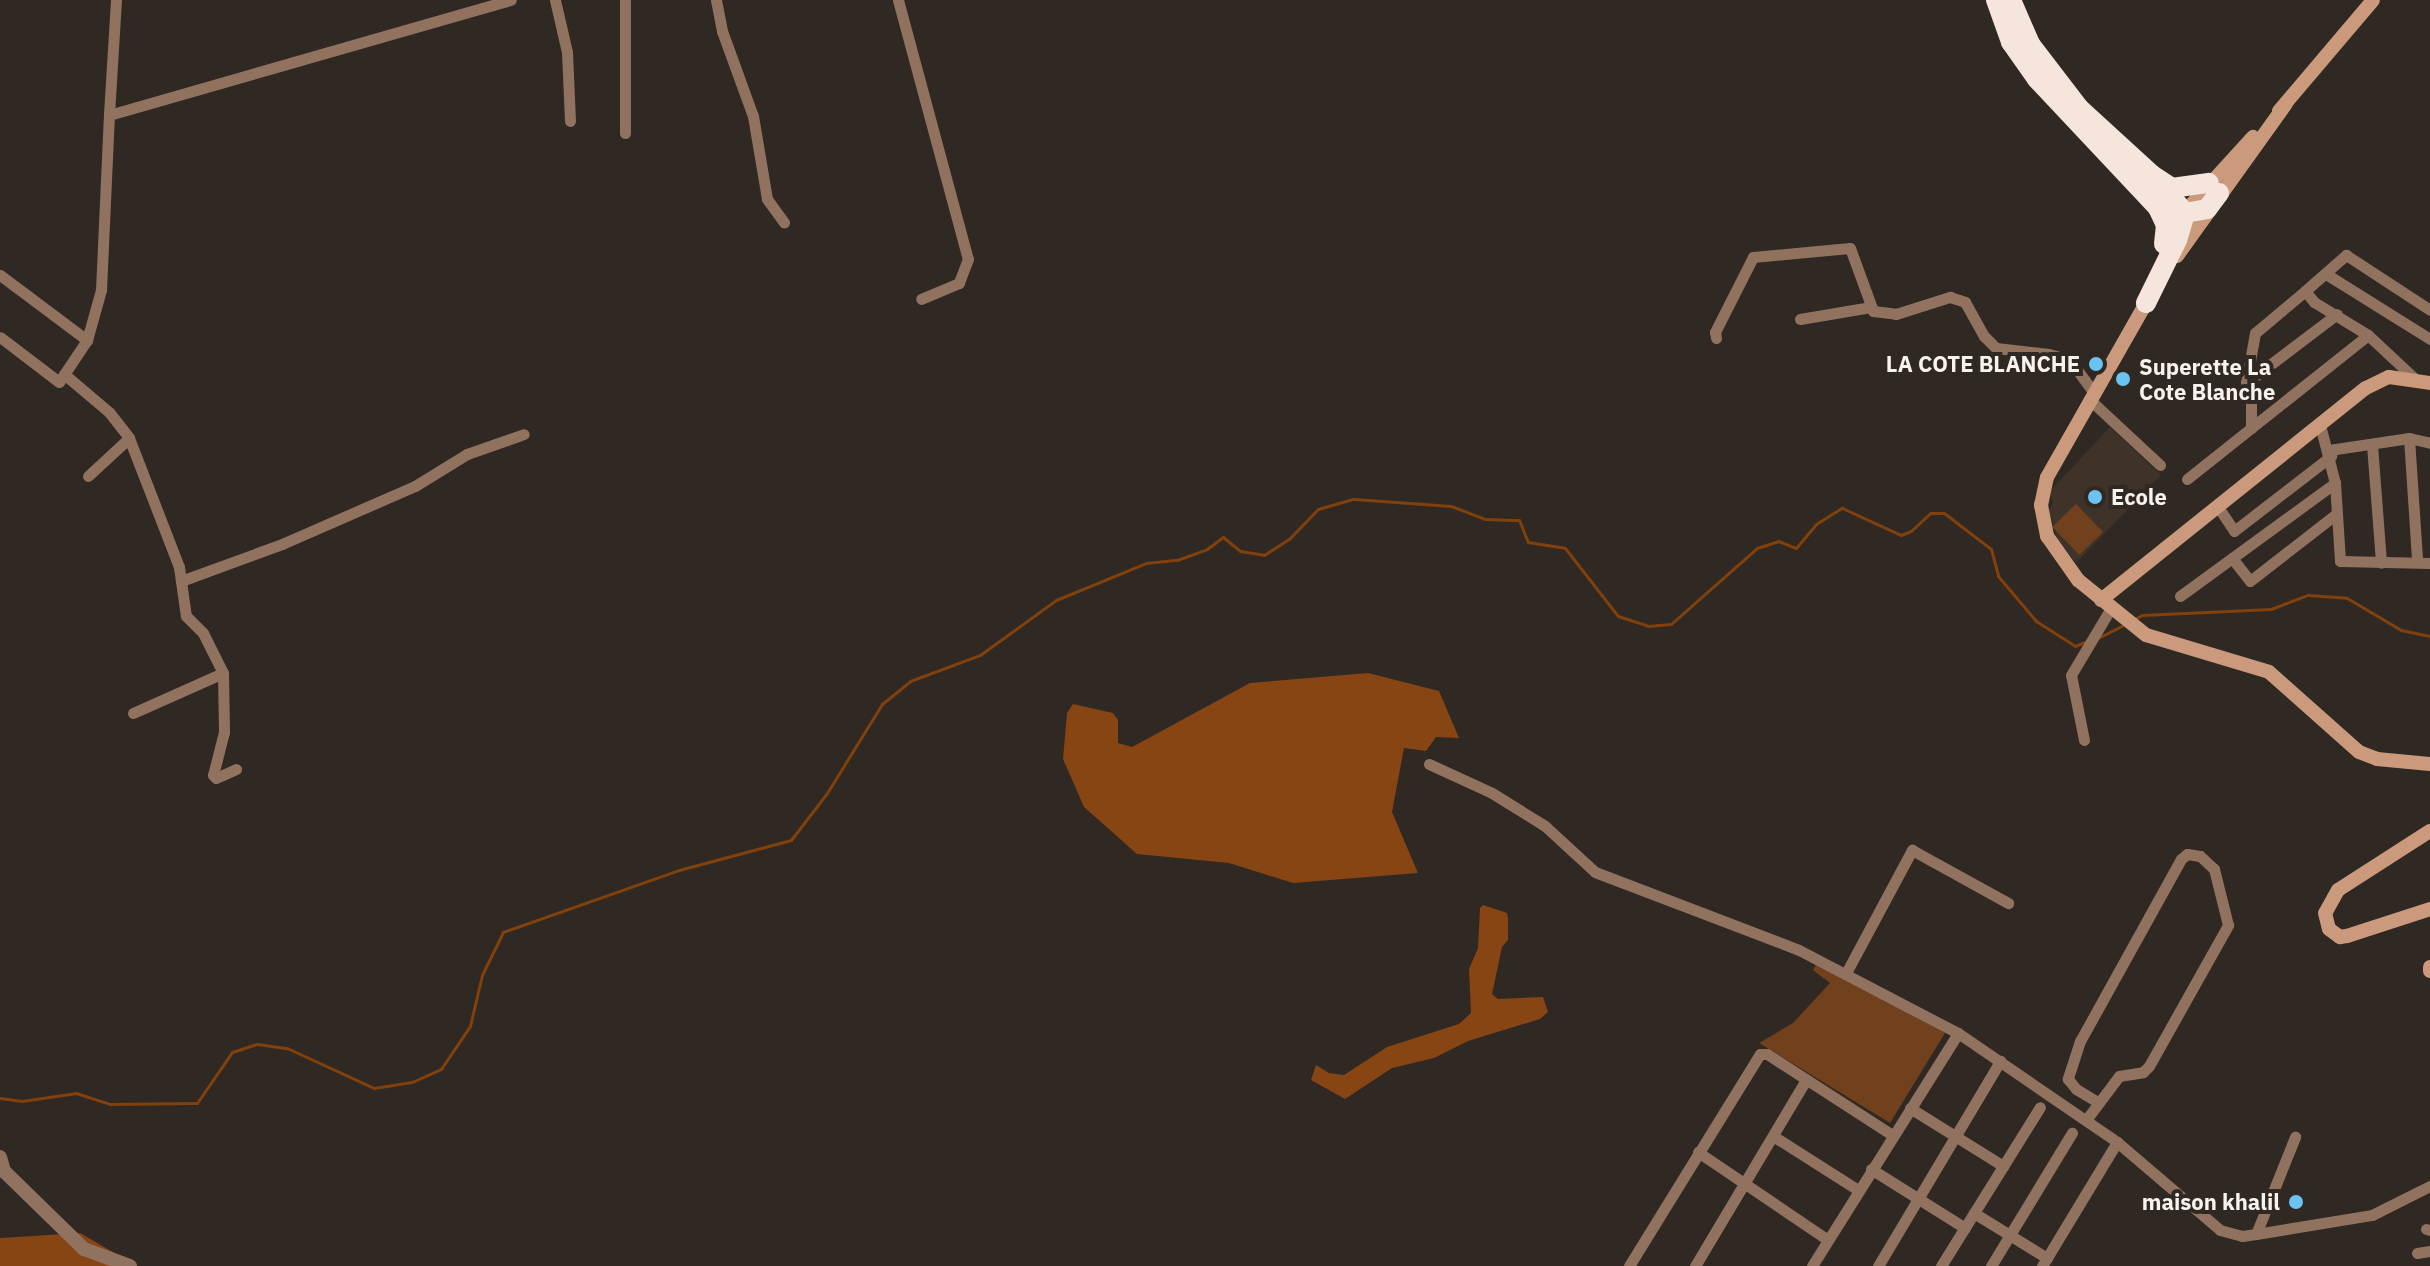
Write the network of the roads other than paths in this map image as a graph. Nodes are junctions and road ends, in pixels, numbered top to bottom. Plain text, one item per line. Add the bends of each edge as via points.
1 (116, 0) edge
2 (511, 0) edge
3 (555, 0) edge
4 (625, 0) edge
5 (716, 0) edge
6 (898, 0) edge
7 (1996, 0) edge
8 (2011, 0) edge
9 (2373, 0) edge
10 (109, 115) junction
11 (570, 121) dead end
12 (625, 133) dead end
13 (2150, 185) junction
14 (2214, 188) junction
15 (2185, 213) junction
16 (784, 222) dead end
17 (2164, 244) junction
18 (2326, 274) junction
19 (0, 275) edge
20 (2305, 291) junction
21 (921, 299) dead end
22 (2146, 303) junction
23 (1871, 307) junction
24 (2430, 310) edge
25 (2337, 314) junction
26 (1800, 319) dead end
27 (2129, 329) junction
28 (2368, 335) junction
29 (0, 337) edge
30 (1716, 338) dead end
31 (2430, 339) edge
32 (87, 340) junction
33 (64, 374) junction
34 (2414, 378) junction
35 (2246, 383) junction
36 (2430, 383) edge
37 (2091, 395) junction
38 (2320, 425) junction
39 (2251, 428) junction
40 (524, 434) dead end
41 (129, 438) junction
42 (2409, 438) junction
43 (2430, 443) edge
44 (2372, 445) junction
45 (2330, 453) junction
46 (2160, 465) dead end
47 (88, 476) dead end
48 (2187, 479) dead end
49 (2335, 483) junction
50 (2218, 507) junction
51 (2336, 514) junction
52 (2232, 558) junction
53 (2417, 560) junction
54 (2381, 563) junction
55 (2430, 563) edge
56 (181, 581) junction
57 (2180, 596) dead end
58 (2111, 608) junction
59 (223, 673) junction
60 (133, 713) dead end
61 (2084, 740) dead end
62 (1429, 764) dead end
63 (2430, 764) edge
64 (236, 769) dead end
65 (2430, 831) edge
66 (2008, 903) dead end
67 (2430, 909) edge
68 (1846, 973) junction
69 (1958, 1033) junction
70 (2000, 1061) junction
71 (1806, 1080) junction
72 (2098, 1102) junction
73 (2040, 1107) dead end
74 (1910, 1108) junction
75 (2086, 1120) junction
76 (2072, 1133) dead end
77 (1892, 1135) junction
78 (1773, 1136) junction
79 (1955, 1136) junction
80 (2295, 1137) dead end
81 (2117, 1142) junction
82 (1698, 1152) junction
83 (0, 1157) edge
84 (2003, 1166) junction
85 (1871, 1169) junction
86 (1744, 1184) junction
87 (2430, 1186) edge
88 (1858, 1190) junction
89 (1919, 1199) junction
90 (1974, 1213) junction
91 (1965, 1228) junction
92 (2256, 1234) junction
93 (2010, 1235) junction
94 (1828, 1240) junction
95 (2430, 1251) edge
96 (2417, 1253) dead end
97 (2044, 1262) edge
98 (130, 1266) edge
99 (1629, 1266) edge
100 (1695, 1266) edge
101 (1812, 1266) edge
102 (1878, 1266) edge
103 (1941, 1266) edge
104 (1991, 1266) edge

1 - 10 street
2 - 10 street
3 - 11 street via 567,52
4 - 12 street
5 - 16 street via 753,116 767,199
6 - 21 street via 968,259 959,283
7 - 13 highway via 2011,42 2037,79
8 - 13 highway via 2042,62
9 - 14 main road
10 - 32 street via 101,290
13 - 14 highway
13 - 15 highway via 2175,197
13 - 17 highway via 2166,225
14 - 15 highway via 2207,209
14 - 22 main road
15 - 17 main road
15 - 22 highway
17 - 27 main road
18 - 20 street
18 - 24 street via 2346,255
18 - 31 street
19 - 32 street
20 - 25 street
20 - 35 street via 2255,333
22 - 27 main road
23 - 26 street
23 - 30 street via 1850,248 1753,257
23 - 37 street via 1896,314 1931,300 1950,297 1965,302 1996,348 2070,360
25 - 28 street
25 - 35 street
27 - 37 main road
28 - 34 street
28 - 39 street
29 - 33 street via 59,382
32 - 33 street
33 - 41 street via 109,412
34 - 36 main road
34 - 38 main road via 2389,377
35 - 39 street
37 - 46 street
37 - 58 main road via 2047,477 2041,518 2078,580
38 - 45 street
38 - 50 main road
39 - 48 street
40 - 56 street via 467,454 415,486 282,544
41 - 47 street
41 - 56 street
42 - 43 street
42 - 44 street
42 - 53 street
44 - 45 street
44 - 54 street
45 - 49 street
45 - 50 street via 2234,531
49 - 51 street
49 - 52 street
50 - 58 main road
51 - 52 street via 2250,581
51 - 54 street via 2340,561
52 - 57 street
53 - 54 street
53 - 55 street
56 - 59 street via 186,616 203,633
58 - 61 street via 2071,675
58 - 63 main road via 2146,635 2269,672 2359,752
59 - 60 street
59 - 64 street via 224,732 213,775
62 - 68 street via 1492,793 1545,826 1595,872
65 - 67 main road via 2338,890 2325,913 2329,929 2347,936
66 - 68 street via 1912,850
68 - 69 street
69 - 70 street
69 - 74 street
70 - 75 street
70 - 79 street
71 - 77 street
71 - 78 street
71 - 82 street via 1767,1054 1756,1056
72 - 72 street via 2119,1076 2149,1066 2228,925 2214,869 2200,856 2187,854 2181,859 2080,1041 2068,1079
72 - 75 street
73 - 84 street
74 - 77 street
74 - 79 street
75 - 81 street
76 - 93 street
77 - 85 street
78 - 86 street
78 - 88 street
79 - 84 street
79 - 89 street
80 - 92 street
81 - 92 street via 2220,1230
81 - 97 street
82 - 86 street
82 - 99 street
83 - 98 street via 4,1171 84,1249
84 - 90 street
85 - 88 street
85 - 89 street
86 - 94 street
86 - 100 street
87 - 92 street via 2372,1215
88 - 94 street
89 - 91 street
89 - 102 street
90 - 91 street
90 - 93 street
91 - 103 street
93 - 97 street
93 - 104 street
94 - 101 street
95 - 96 street

